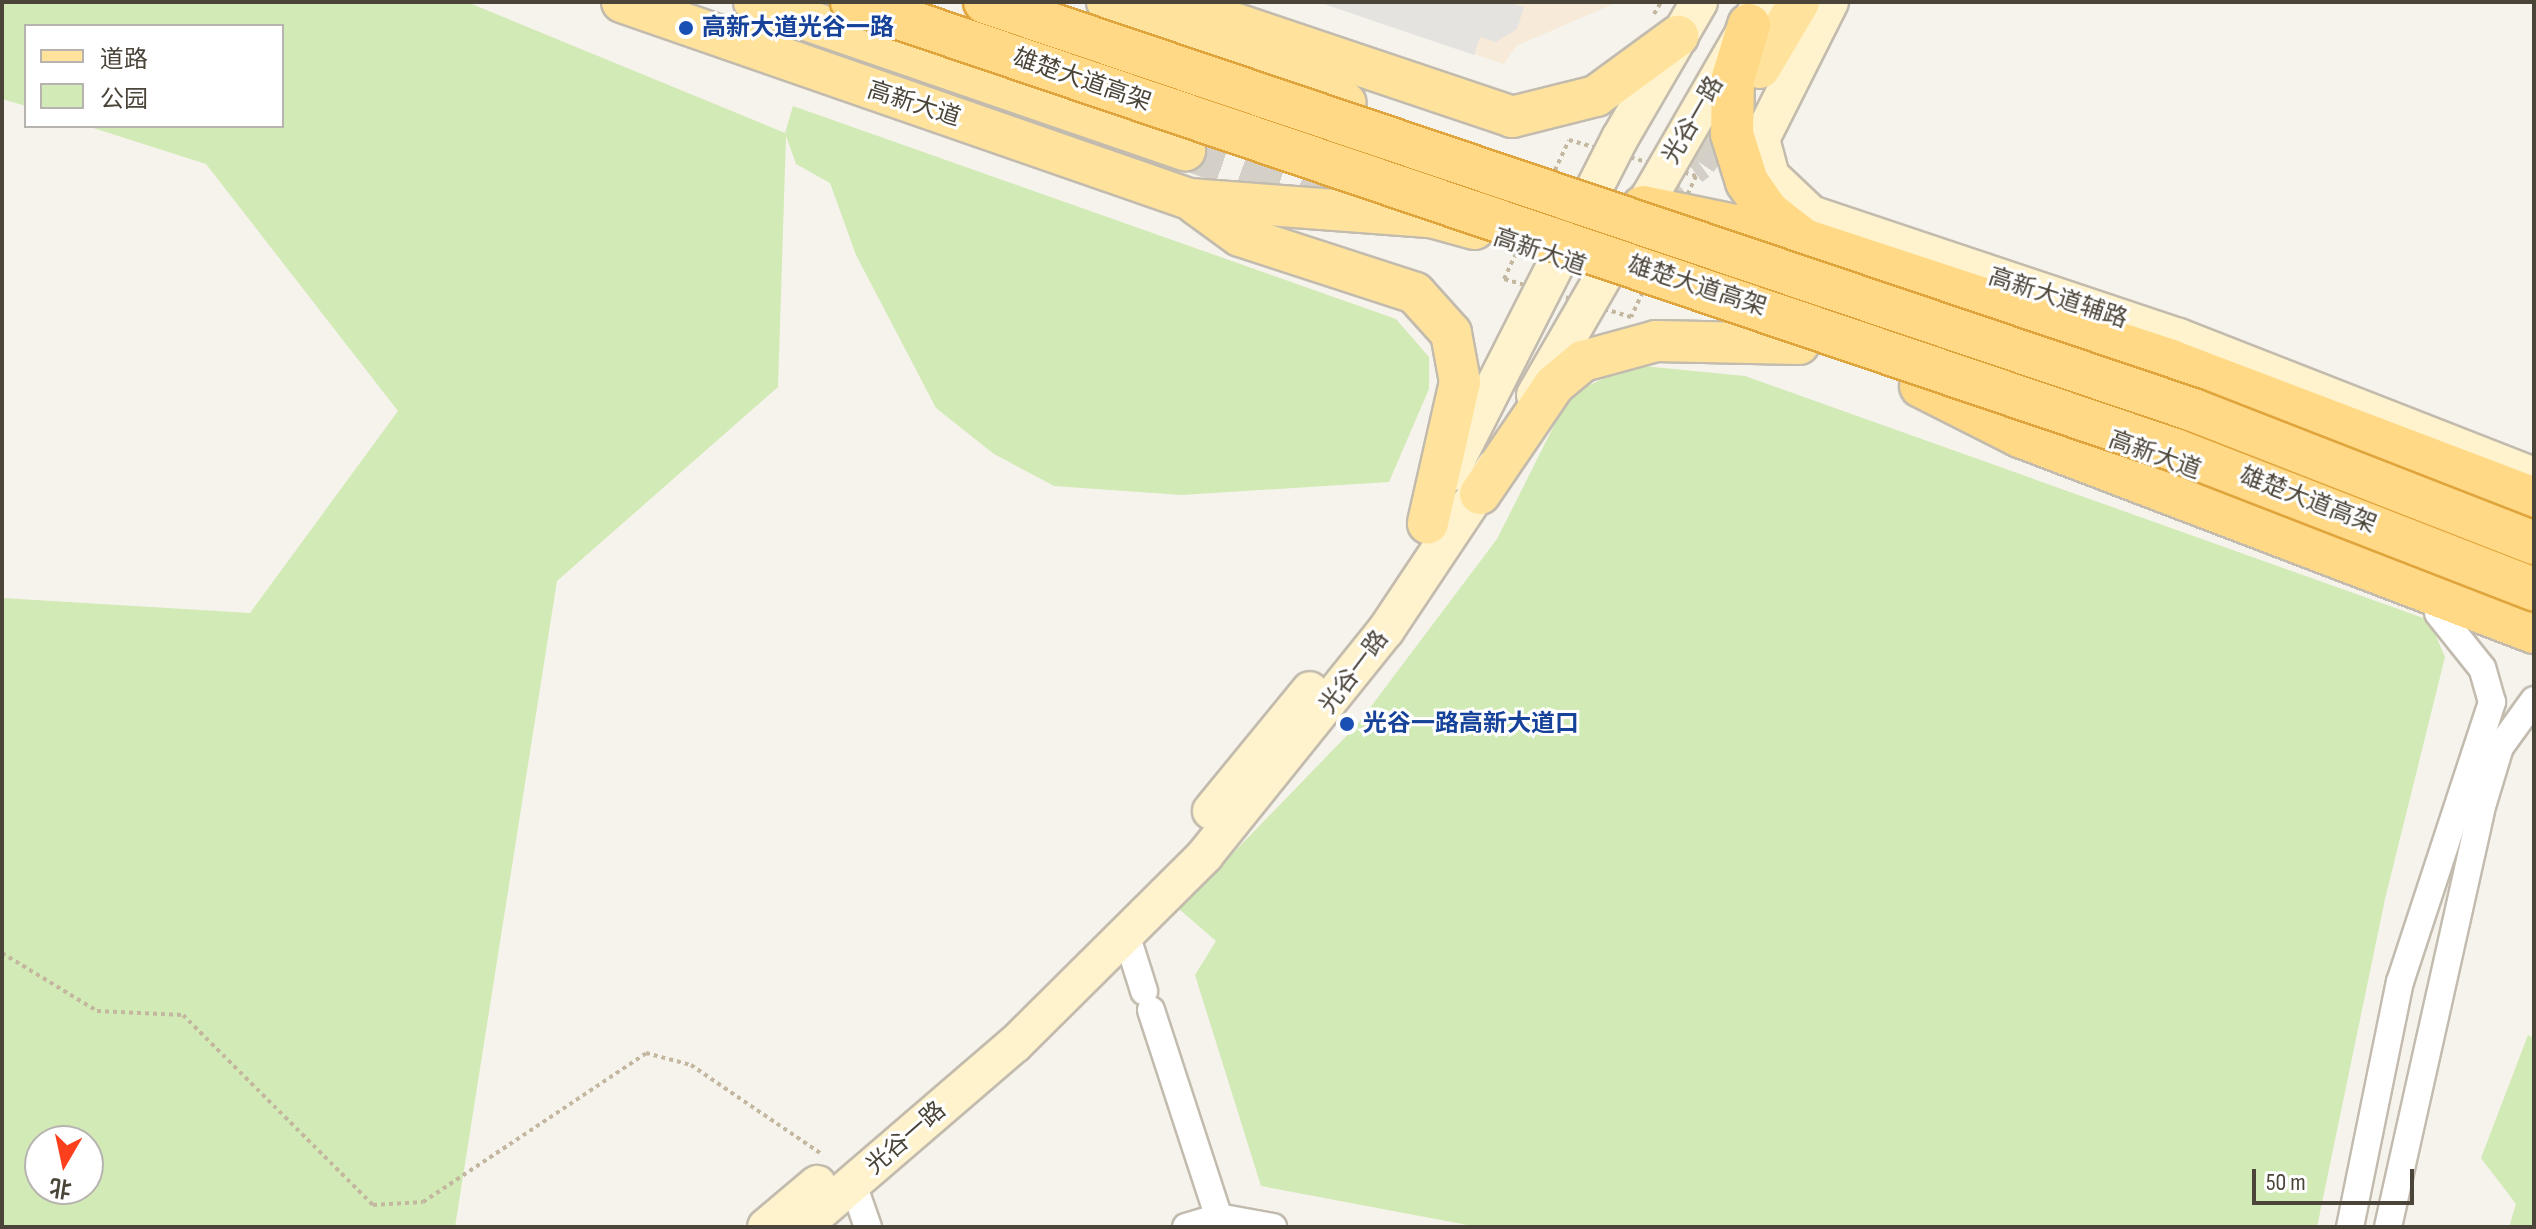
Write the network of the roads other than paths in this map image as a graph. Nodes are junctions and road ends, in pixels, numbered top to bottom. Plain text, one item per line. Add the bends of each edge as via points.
1 (622, 2) edge
2 (754, 2) edge
3 (852, 2) edge
4 (985, 2) edge
5 (1107, 2) edge
6 (1171, 2) edge
7 (1699, 2) edge
8 (1708, 2) edge
9 (1830, 2) edge
10 (1768, 9) edge
11 (1678, 36) junction
12 (1760, 68) tunnel mouth
13 (1353, 105) junction
14 (1185, 150) tunnel mouth
15 (1594, 190) junction
16 (1189, 199) junction
17 (1643, 207) junction
18 (1328, 212) junction
19 (1804, 240) junction
20 (1560, 259) junction
21 (1605, 275) junction
22 (1961, 319) junction
23 (1799, 344) junction
24 (1921, 386) junction
25 (1491, 390) junction
26 (1529, 406) junction
27 (2029, 411) junction
28 (2534, 476) edge
29 (1480, 494) junction
30 (2534, 499) edge
31 (1428, 523) junction
32 (2534, 528) edge
33 (2534, 543) edge
34 (2534, 589) edge
35 (2534, 601) edge
36 (2438, 613) junction
37 (2534, 632) edge
38 (2534, 653) edge
39 (2534, 700) edge
40 (1127, 937) junction
41 (846, 1175) junction
42 (1220, 1222) edge
43 (766, 1227) edge
44 (802, 1227) edge
45 (868, 1227) edge
46 (1186, 1227) edge
47 (1273, 1227) edge
48 (2350, 1227) edge
49 (2388, 1227) edge

1 - 16 main road, 高新大道
2 - 14 main road
3 - 34 highway, 雄楚大道高架, bridge via 2175,450
4 - 33 highway, 雄楚大道高架, bridge via 2193,410
5 - 13 main road
6 - 11 main road via 1512,117 1596,96
7 - 11 main road, 光谷一路
8 - 10 main road via 1709,24 1722,31
9 - 28 main road, 高新大道辅路 via 1761,139 1771,176 1811,214 2179,337
10 - 12 main road
10 - 17 main road, 光谷一路
10 - 19 highway via 1733,78 1732,134 1754,192
11 - 15 main road, 光谷一路
13 - 15 main road
13 - 18 main road via 1388,143 1389,173 1366,196
15 - 17 main road
15 - 20 main road, 光谷一路
16 - 18 main road, 高新大道
16 - 31 main road via 1240,236 1415,293 1451,333 1460,382
17 - 19 highway
17 - 21 main road, 光谷一路
17 - 22 main road
18 - 20 main road, 高新大道 via 1452,221
19 - 30 highway via 2171,361
20 - 21 main road, 高新大道
20 - 25 main road, 光谷一路
21 - 23 main road, 高新大道
21 - 26 main road, 光谷一路
22 - 27 main road via 1921,336 1942,380
22 - 32 main road
23 - 24 main road, 高新大道
23 - 29 main road via 1656,341 1583,361 1554,385
24 - 27 main road, 高新大道
24 - 36 main road via 2018,458
24 - 37 highway via 2020,436
25 - 26 main road via 1527,368
25 - 31 main road, 光谷一路
26 - 29 main road, 光谷一路
27 - 35 main road, 高新大道
29 - 40 main road, 光谷一路 via 1291,756
31 - 41 main road, 光谷一路 via 1356,631 1194,831
36 - 38 main road
36 - 48 street via 2482,668 2492,702 2407,956
39 - 49 street via 2500,747 2483,803
40 - 41 main road, 光谷一路
40 - 42 street
41 - 43 main road, 光谷一路
41 - 44 main road, 光谷一路
41 - 45 street
42 - 46 street
42 - 47 street

